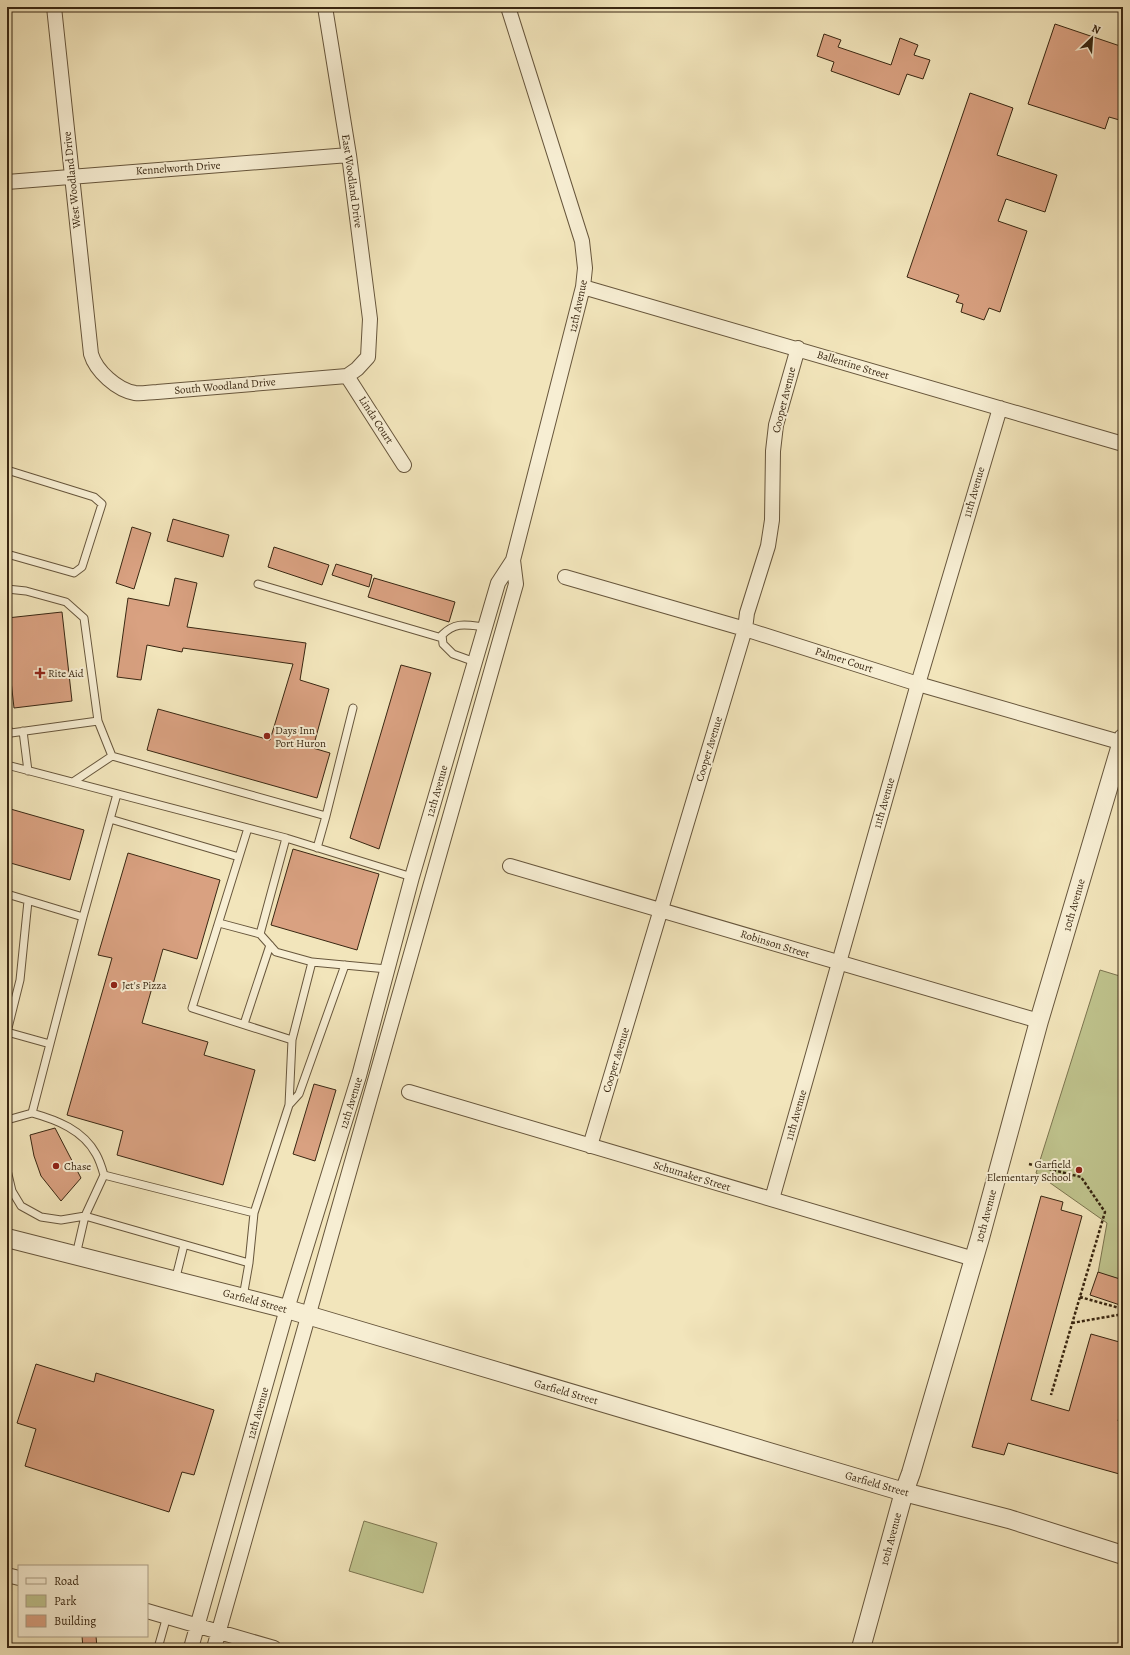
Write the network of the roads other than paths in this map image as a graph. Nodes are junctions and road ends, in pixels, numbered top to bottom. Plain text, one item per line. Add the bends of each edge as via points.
1 (54, 7) edge
2 (325, 7) edge
3 (508, 7) edge
4 (349, 155) junction
5 (72, 177) junction
6 (7, 182) edge
7 (583, 287) junction
8 (798, 348) junction
9 (91, 354) joint
10 (347, 376) junction
11 (1000, 408) junction
12 (1123, 444) edge
13 (404, 465) dead end
14 (7, 470) edge
15 (7, 554) edge
16 (513, 560) junction
17 (565, 577) dead end
18 (258, 584) dead end
19 (7, 589) edge
20 (485, 627) junction
21 (745, 629) junction
22 (442, 638) junction
23 (475, 662) junction
24 (918, 684) junction
25 (354, 708) dead end
26 (98, 721) junction
27 (7, 728) edge
28 (23, 731) junction
29 (1123, 741) edge
30 (112, 756) junction
31 (7, 765) edge
32 (28, 771) junction
33 (73, 782) junction
34 (117, 794) junction
35 (326, 816) junction
36 (110, 819) junction
37 (248, 828) junction
38 (286, 838) junction
39 (317, 848) junction
40 (239, 856) junction
41 (510, 866) dead end
42 (412, 877) junction
43 (7, 894) edge
44 (28, 901) junction
45 (661, 909) junction
46 (83, 917) junction
47 (219, 923) junction
48 (260, 934) junction
49 (270, 945) junction
50 (312, 962) junction
51 (839, 963) junction
52 (345, 965) junction
53 (387, 969) junction
54 (1039, 1021) junction
55 (244, 1024) junction
56 (7, 1032) edge
57 (292, 1040) junction
58 (50, 1044) junction
59 (409, 1092) dead end
60 (289, 1105) junction
61 (32, 1112) junction
62 (7, 1120) edge
63 (590, 1146) junction
64 (7, 1170) edge
65 (104, 1175) junction
66 (772, 1200) junction
67 (254, 1213) junction
68 (86, 1216) junction
69 (7, 1238) edge
70 (184, 1245) junction
71 (76, 1255) junction
72 (974, 1259) junction
73 (249, 1263) junction
74 (175, 1281) junction
75 (243, 1297) junction
76 (288, 1310) junction
77 (308, 1316) junction
78 (904, 1492) junction
79 (1123, 1555) edge
80 (7, 1575) edge
81 (18, 1578) edge
82 (148, 1611) edge
83 (167, 1616) junction
84 (197, 1626) junction
85 (219, 1632) junction
86 (158, 1648) edge
87 (191, 1648) edge
88 (214, 1648) edge
89 (274, 1648) edge
90 (861, 1648) edge

1 - 5 street, West Woodland Drive
2 - 4 street, East Woodland Drive
3 - 7 street, 12th Avenue via 582,241 585,268
4 - 5 street, Kennelworth Drive
4 - 10 street, East Woodland Drive via 370,319 368,356
5 - 6 street, Kennelworth Drive
5 - 9 street, West Woodland Drive
7 - 8 street, Ballentine Street
7 - 16 street, 12th Avenue
8 - 11 street, Ballentine Street
8 - 21 street, Cooper Avenue via 776,425 772,520 768,546 747,613
9 - 10 street, South Woodland Drive via 97,367 108,378 124,389 135,392
10 - 13 street, Linda Court
11 - 12 street, Ballentine Street
11 - 24 street, 11th Avenue
14 - 15 lane via 94,497 102,504 82,567 74,573
16 - 20 street, 12th Avenue via 498,583
16 - 77 street, 12th Avenue via 516,584
17 - 21 street, Palmer Court
18 - 22 lane
19 - 26 lane via 26,591 66,602 84,618
20 - 22 lane via 462,624 450,627 442,634
20 - 23 street, 12th Avenue
21 - 24 street, Palmer Court
21 - 45 street, Cooper Avenue
22 - 23 lane via 443,644 453,654
23 - 42 street, 12th Avenue
24 - 29 street, Palmer Court
24 - 51 street, 11th Avenue
25 - 35 lane
26 - 28 lane
26 - 30 lane
27 - 28 lane via 11,733
28 - 32 lane
29 - 54 street, 10th Avenue
30 - 33 lane
30 - 35 lane
31 - 32 lane
32 - 33 lane
33 - 34 lane
34 - 36 lane
34 - 37 lane
35 - 39 lane
36 - 40 lane
36 - 46 lane
37 - 38 lane
37 - 40 lane
38 - 39 lane
38 - 48 lane
39 - 42 lane
40 - 47 lane
41 - 45 street, Robinson Street
42 - 53 street, 12th Avenue
43 - 44 lane
44 - 46 lane
44 - 56 lane via 20,980
45 - 51 street, Robinson Street
45 - 63 street, Cooper Avenue
46 - 58 lane
47 - 48 lane
47 - 55 lane via 192,1008
48 - 49 lane
49 - 50 lane via 276,952
49 - 55 lane
50 - 52 lane
50 - 57 lane
51 - 54 street, Robinson Street
51 - 66 street, 11th Avenue
52 - 53 lane
52 - 60 lane via 298,1094
53 - 76 street, 12th Avenue via 359,1076
54 - 72 street, 10th Avenue
55 - 57 lane
56 - 58 lane
57 - 60 lane
58 - 61 lane
59 - 63 street, Schumaker Street
60 - 67 lane
61 - 62 lane
61 - 65 lane via 67,1125 86,1139
63 - 66 street, Schumaker Street
64 - 68 lane via 12,1191 20,1206 41,1216 61,1220
65 - 67 lane
65 - 68 lane
66 - 72 street, Schumaker Street
67 - 73 lane
68 - 70 lane
68 - 71 lane
69 - 71 street, Garfield Street
70 - 73 lane
70 - 74 lane
71 - 74 street, Garfield Street
72 - 78 street, 10th Avenue
73 - 75 lane
74 - 75 street, Garfield Street
75 - 76 street, Garfield Street
76 - 77 street, Garfield Street
76 - 84 street, 12th Avenue
77 - 78 street, Garfield Street
77 - 85 street, 12th Avenue
78 - 79 street, Garfield Street via 1009,1519
78 - 90 street, 10th Avenue
80 - 81 street
82 - 83 street
83 - 84 street
83 - 86 lane
84 - 85 street
84 - 87 street, 12th Avenue
85 - 88 street, 12th Avenue
85 - 89 street

